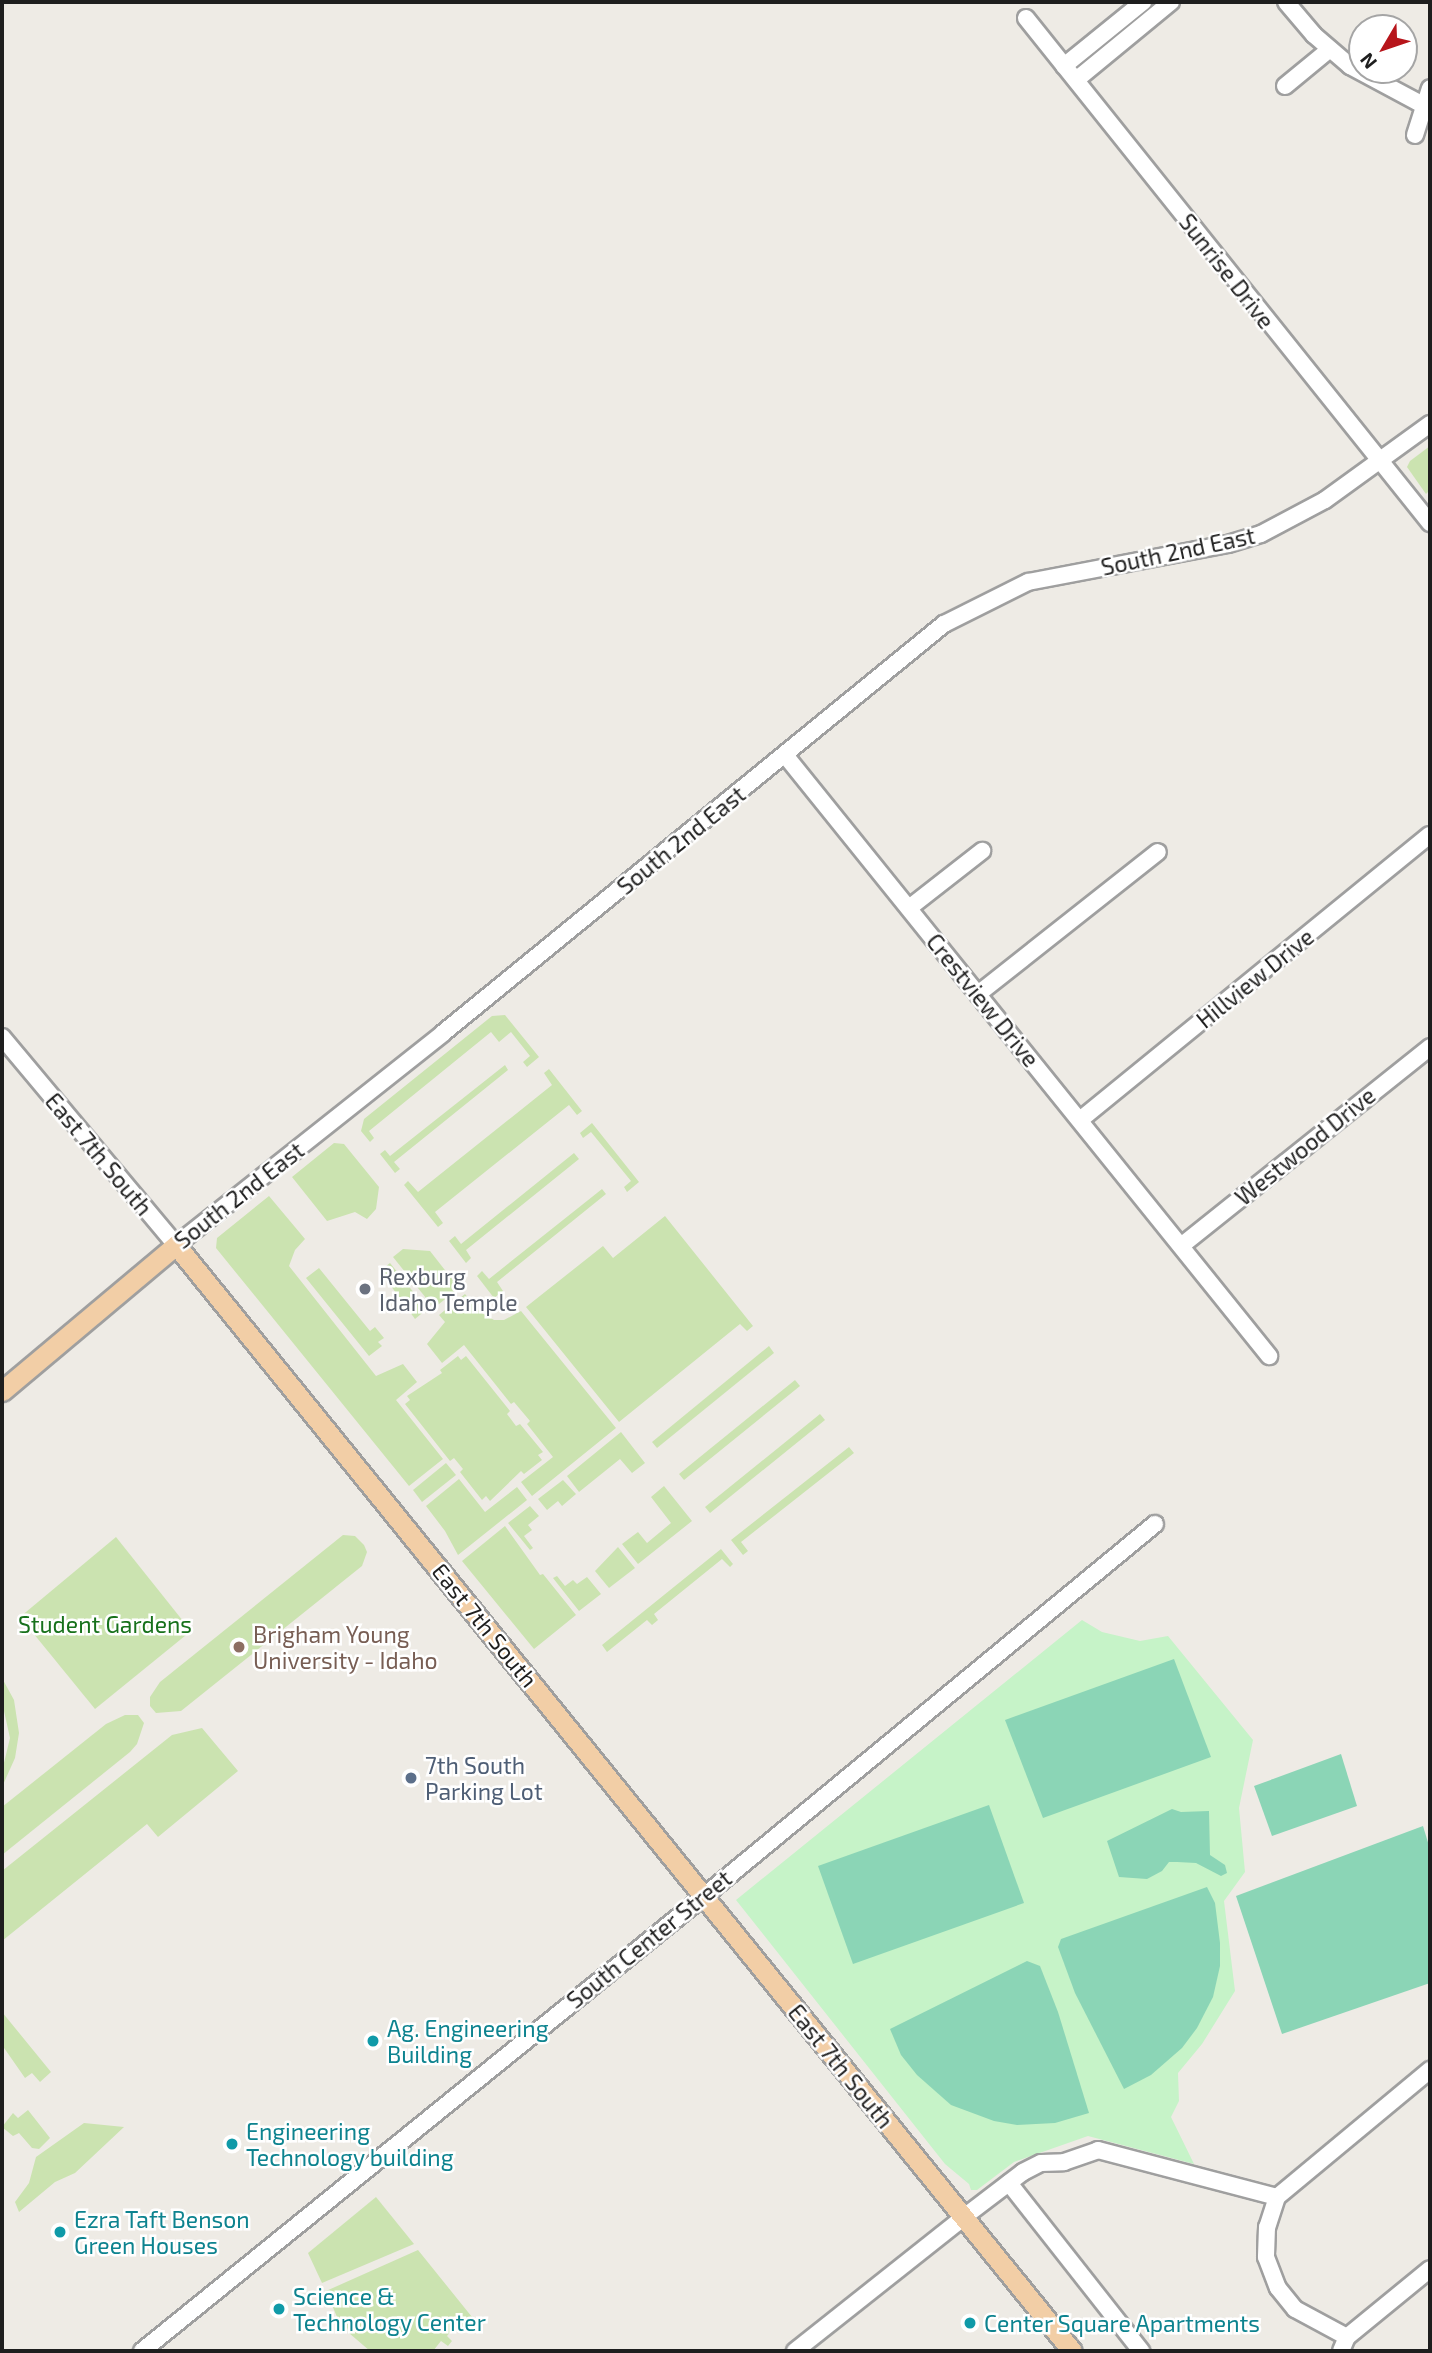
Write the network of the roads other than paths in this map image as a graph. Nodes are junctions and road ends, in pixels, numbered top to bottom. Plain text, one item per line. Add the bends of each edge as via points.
1 (1143, 2) edge
2 (1171, 2) edge
3 (1286, 2) edge
4 (1026, 18) dead end
5 (1331, 50) junction
6 (1064, 66) junction
7 (1076, 80) junction
8 (1285, 86) dead end
9 (1430, 88) edge
10 (1423, 105) junction
11 (1415, 135) dead end
12 (1430, 424) edge
13 (1379, 463) junction
14 (1430, 523) edge
15 (785, 754) junction
16 (1430, 835) edge
17 (982, 851) dead end
18 (1158, 852) dead end
19 (909, 908) junction
20 (978, 994) junction
21 (2, 1037) edge
22 (1430, 1046) edge
23 (1080, 1120) junction
24 (176, 1245) junction
25 (1181, 1246) junction
26 (1269, 1356) dead end
27 (2, 1391) edge
28 (1155, 1524) dead end
29 (703, 1897) junction
30 (1430, 2070) edge
31 (1009, 2183) junction
32 (1277, 2197) junction
33 (964, 2217) junction
34 (1430, 2269) edge
35 (1344, 2344) edge
36 (161, 2345) edge
37 (142, 2351) edge
38 (795, 2351) edge
39 (1072, 2351) edge
40 (1141, 2351) edge

1 - 6 street
2 - 7 street
3 - 5 street
4 - 6 street, Sunrise Drive
5 - 8 street
5 - 10 street via 1350,66
6 - 7 street, Sunrise Drive
7 - 13 street, Sunrise Drive
9 - 10 street
10 - 11 street
12 - 13 street, South 2nd East
13 - 14 street, Sunrise Drive
13 - 15 street, South 2nd East via 1325,500 1261,534 1028,582 981,603 944,624
15 - 19 street, Crestview Drive
15 - 24 street, South 2nd East
16 - 23 street, Hillview Drive
17 - 19 street
18 - 20 street
19 - 20 street, Crestview Drive
20 - 23 street, Crestview Drive
21 - 24 street, East 7th South
22 - 25 street, Westwood Drive
23 - 25 street, Crestview Drive
24 - 27 main road, South 2nd East
24 - 29 main road, East 7th South
25 - 26 street, Crestview Drive
28 - 29 street, South Center Street
29 - 33 main road, East 7th South
29 - 36 street, South Center Street
30 - 32 street
31 - 32 street via 1041,2163 1064,2162 1098,2150
31 - 33 street
31 - 40 street
32 - 35 street via 1267,2227 1266,2257 1278,2288 1295,2309
33 - 38 street
33 - 39 main road, East 7th South
34 - 35 street
36 - 37 street, South Center Street

